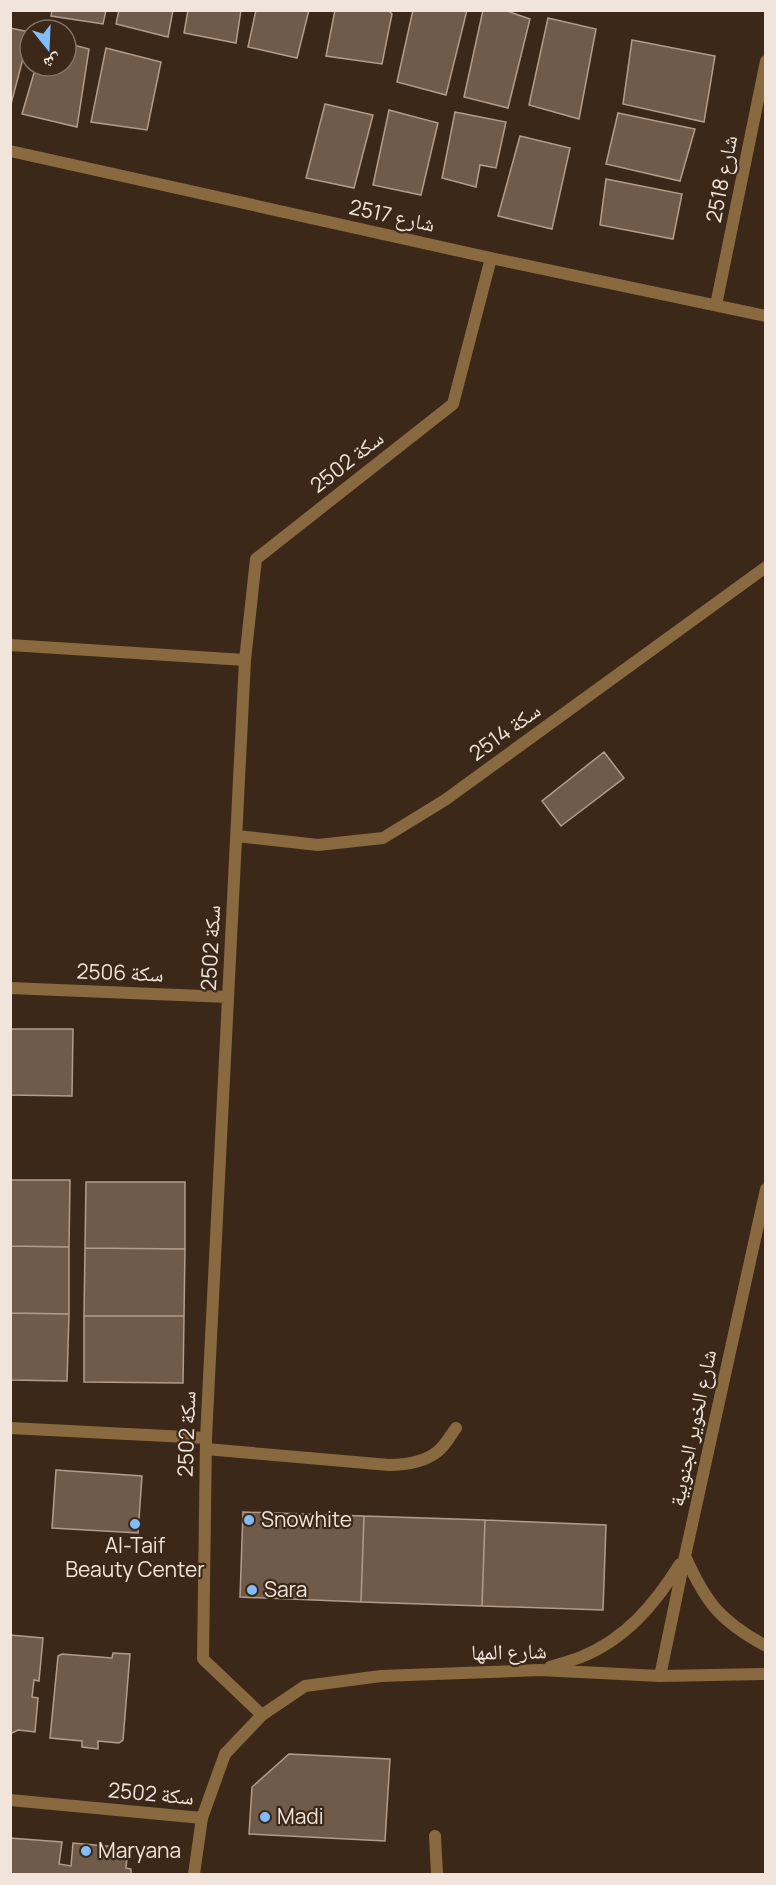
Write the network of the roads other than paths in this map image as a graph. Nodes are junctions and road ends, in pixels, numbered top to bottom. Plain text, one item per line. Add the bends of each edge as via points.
1 (765, 61) edge
2 (10, 151) edge
3 (491, 258) junction
4 (716, 305) junction
5 (765, 316) edge
6 (765, 567) edge
7 (10, 645) edge
8 (244, 660) junction
9 (237, 836) junction
10 (10, 988) edge
11 (227, 997) junction
12 (765, 1189) edge
13 (10, 1428) edge
14 (456, 1428) dead end
15 (206, 1443) junction
16 (685, 1556) junction
17 (765, 1646) edge
18 (540, 1670) junction
19 (765, 1674) edge
20 (660, 1676) junction
21 (262, 1715) junction
22 (10, 1800) edge
23 (202, 1818) junction
24 (435, 1836) dead end
25 (194, 1875) edge
26 (437, 1875) edge

1 - 4 street, 2518 شارع
2 - 3 street, 2517 شارع
3 - 4 street, 2517 شارع
3 - 8 street, 2502 سكة via 453,404 256,559
4 - 5 street, 2517 شارع
6 - 9 street, سكة 2514 via 446,800 383,838 318,845
7 - 8 street
8 - 9 street, 2502 سكة
9 - 11 street, 2502 سكة
10 - 11 street, سكة 2506
11 - 15 street, 2502 سكة
12 - 16 street, شارع الخوير الجنوبية
13 - 15 street
14 - 15 street via 438,1452 389,1466
15 - 21 street, 2502 سكة via 203,1659
16 - 17 street via 694,1578 723,1619
16 - 18 street via 656,1601 634,1624 581,1658
16 - 20 street, شارع الخوير الجنوبية
18 - 20 street, شارع المها
18 - 21 street, شارع المها via 381,1676 305,1686
19 - 20 street, شارع المها
21 - 23 street, سكة 2502 via 225,1754
22 - 23 street, سكة 2502
23 - 25 street
24 - 26 street

